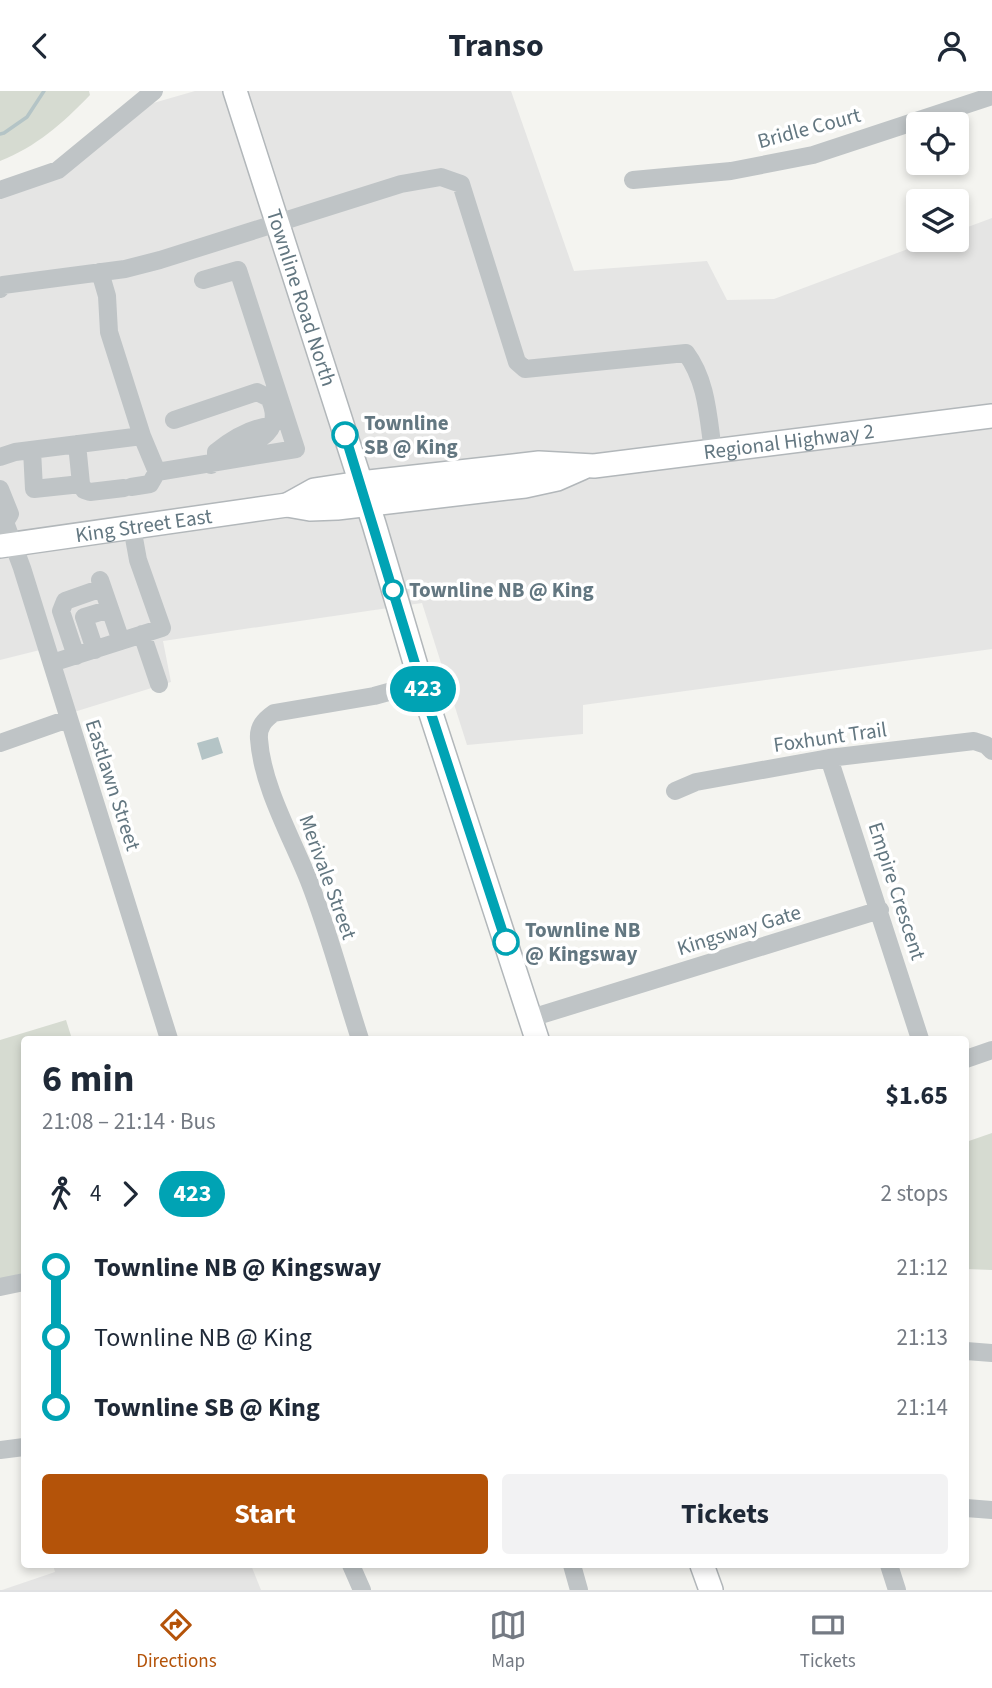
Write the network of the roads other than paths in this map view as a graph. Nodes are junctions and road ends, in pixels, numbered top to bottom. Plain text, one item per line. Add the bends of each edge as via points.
1 (154, 91) edge
2 (235, 91) edge
3 (992, 96) edge
4 (633, 180) dead end
5 (0, 190) edge
6 (277, 222) junction
7 (100, 272) junction
8 (203, 281) dead end
9 (0, 289) edge
10 (992, 416) edge
11 (174, 420) dead end
12 (142, 436) junction
13 (77, 444) junction
14 (32, 450) junction
15 (713, 451) junction
16 (0, 457) edge
17 (214, 462) junction
18 (157, 472) junction
19 (80, 484) junction
20 (0, 489) edge
21 (364, 494) junction
22 (2, 521) edge
23 (132, 527) junction
24 (7, 545) edge
25 (110, 609) junction
26 (142, 634) junction
27 (121, 641) junction
28 (95, 650) junction
29 (76, 656) junction
30 (52, 663) junction
31 (421, 683) junction
32 (159, 684) dead end
33 (68, 719) junction
34 (0, 743) edge
35 (992, 751) edge
36 (829, 758) junction
37 (675, 791) dead end
38 (880, 910) junction
39 (534, 1029) edge
40 (168, 1036) edge
41 (359, 1036) edge
42 (919, 1036) edge
43 (992, 1050) edge
44 (969, 1058) edge
45 (21, 1283) edge
46 (0, 1287) edge
47 (969, 1352) edge
48 (992, 1353) edge
49 (21, 1447) edge
50 (0, 1450) edge
51 (969, 1509) edge
52 (992, 1510) edge
53 (352, 1568) edge
54 (573, 1568) edge
55 (703, 1568) edge
56 (890, 1568) edge
57 (362, 1590) edge
58 (579, 1590) edge
59 (710, 1590) edge
60 (897, 1590) edge

1 - 5 street via 58,170
2 - 6 main road, Townline Road North
3 - 4 street, Bridle Court via 813,155 731,171
6 - 7 street via 160,260
6 - 15 street via 401,184 441,177 460,184 517,362 525,369 686,353 696,366 705,395
6 - 21 main road, Townline Road North
7 - 9 street
7 - 12 street via 109,333
8 - 17 street via 238,270 296,449
10 - 15 main road, Regional Highway 2
11 - 17 street via 257,392 268,398 272,404 270,426 228,442 216,452
12 - 13 street
12 - 18 street
13 - 14 street
13 - 19 street
14 - 16 street
14 - 19 street via 34,489
15 - 21 main road, Regional Highway 2 via 584,467 524,486
17 - 18 street
18 - 19 street via 150,484 90,492
20 - 22 street, Eastlawn Street via 10,514
21 - 23 main road, King Street East via 310,509 287,505
21 - 31 main road, Townline Road North
22 - 24 street, Eastlawn Street
23 - 24 main road, King Street East
23 - 26 street via 138,560 162,628
24 - 30 street, Eastlawn Street
25 - 27 street
25 - 28 street via 84,617
25 - 29 street via 101,584 65,601 61,611
26 - 27 street
26 - 32 street
27 - 28 street
28 - 29 street
29 - 30 street
30 - 33 street, Eastlawn Street
31 - 39 main road, Townline Road North
31 - 41 street, Merivale Street via 274,713 260,729 267,773 286,833 309,881
33 - 34 street
33 - 40 street, Eastlawn Street
35 - 36 street, Foxhunt Trail via 974,741
36 - 37 street, Foxhunt Trail via 696,782
36 - 38 street, Empire Crescent
38 - 39 street, Kingsway Gate
38 - 42 street, Empire Crescent
43 - 44 street
45 - 46 street
47 - 48 street
49 - 50 street
51 - 52 street
53 - 57 street
54 - 58 street
55 - 59 main road
56 - 60 street

